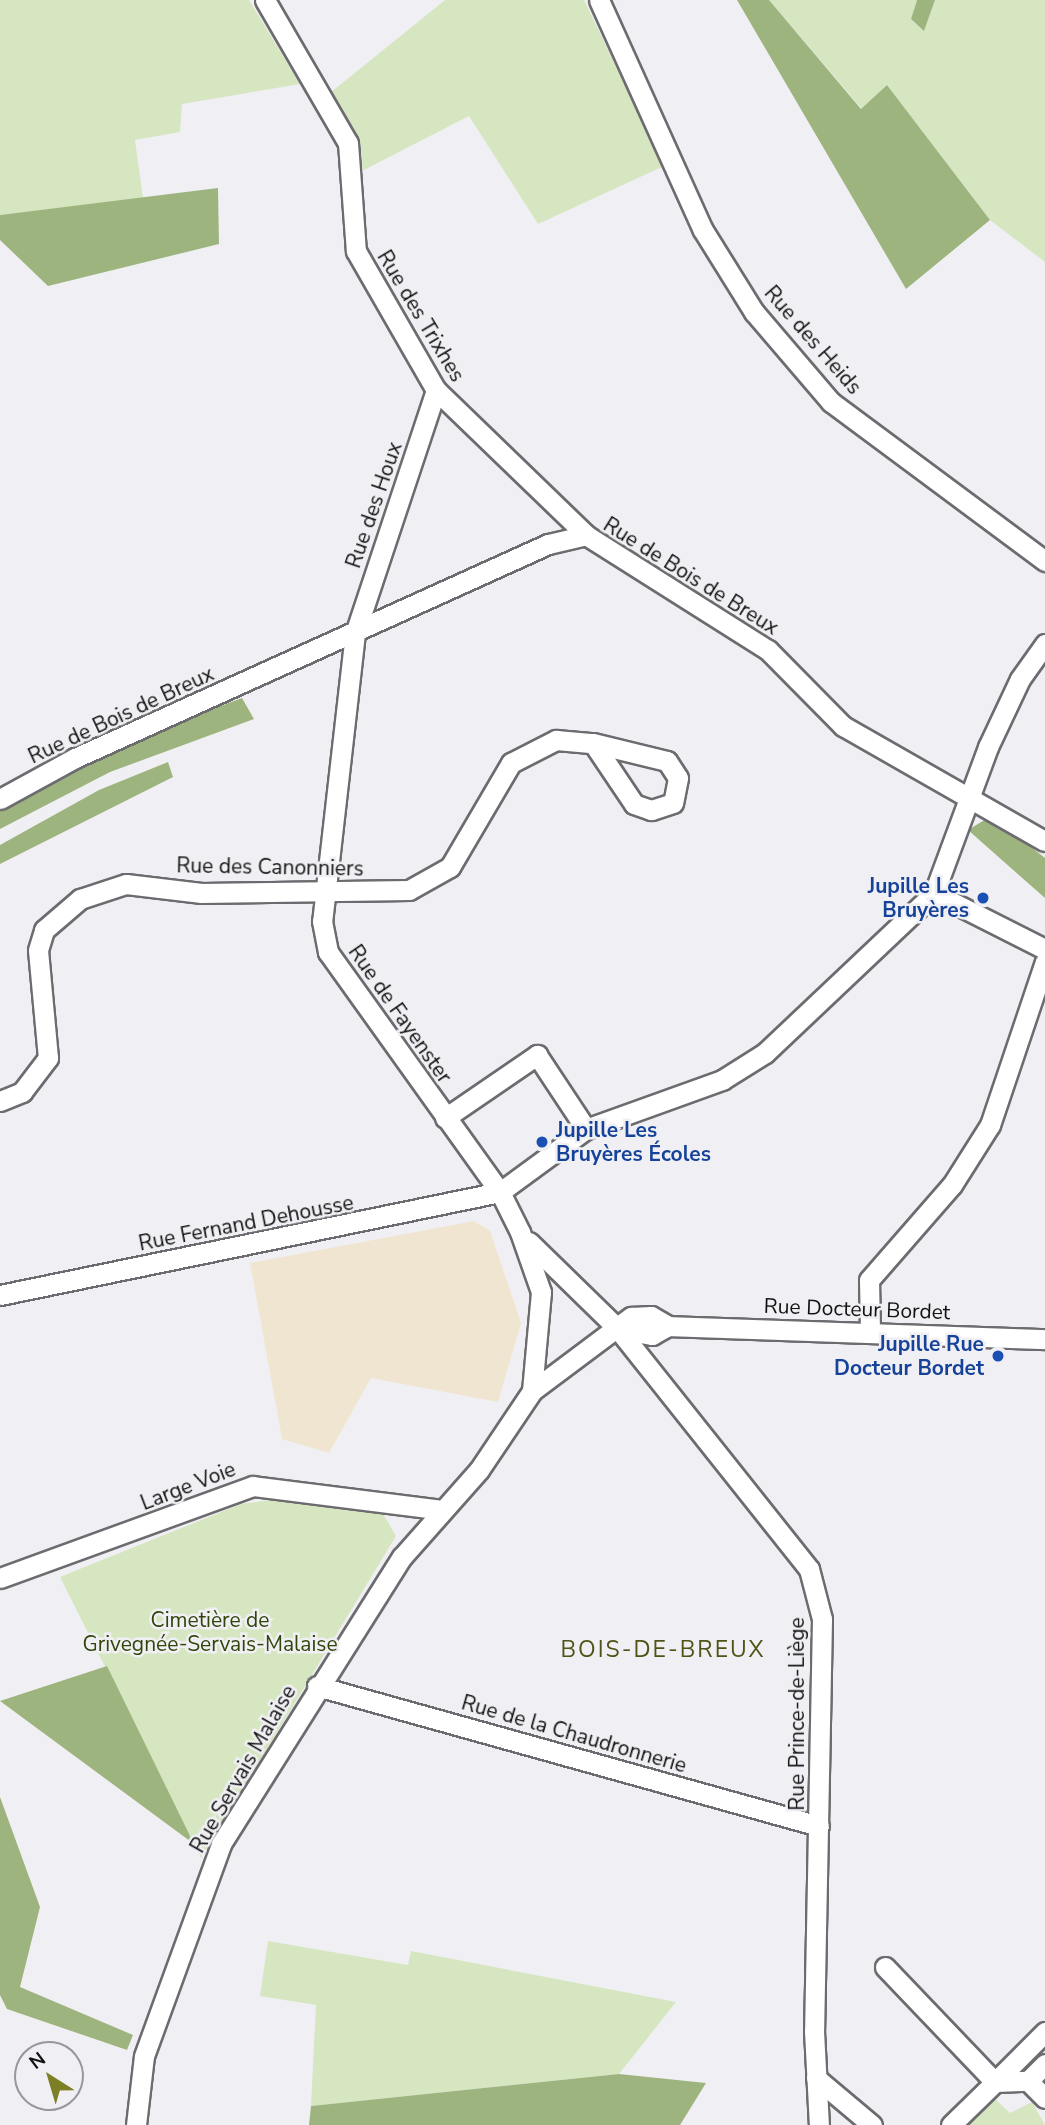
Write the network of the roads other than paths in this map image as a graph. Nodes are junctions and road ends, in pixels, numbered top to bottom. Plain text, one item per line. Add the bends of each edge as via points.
1 (265, 0) edge
2 (599, 0) edge
3 (436, 390) junction
4 (586, 536) junction
5 (1045, 561) edge
6 (355, 634) junction
7 (1045, 644) edge
8 (593, 743) dead end
9 (970, 794) junction
10 (0, 799) edge
11 (1045, 841) edge
12 (327, 892) junction
13 (934, 893) junction
14 (1045, 950) edge
15 (1045, 962) edge
16 (0, 1101) edge
17 (445, 1118) junction
18 (586, 1129) junction
19 (500, 1192) junction
20 (520, 1232) junction
21 (0, 1295) edge
22 (618, 1329) junction
23 (870, 1331) junction
24 (1045, 1339) edge
25 (532, 1391) junction
26 (442, 1510) junction
27 (0, 1578) edge
28 (317, 1686) junction
29 (819, 1826) junction
30 (885, 1967) dead end
31 (1045, 2032) edge
32 (1045, 2064) edge
33 (816, 2078) junction
34 (1028, 2081) junction
35 (995, 2082) junction
36 (1045, 2098) edge
37 (136, 2125) edge
38 (819, 2125) edge
39 (872, 2125) edge
40 (951, 2125) edge

1 - 3 street, Rue des Trixhes via 348,143 356,251
2 - 5 street, Rue des Heids via 703,230 754,312 831,402
3 - 4 street, Rue des Trixhes
3 - 6 street, Rue des Houx
4 - 6 street, Rue de Bois de Breux via 548,544
4 - 9 street, Rue de Bois de Breux via 768,650 843,726
6 - 10 street, Rue de Bois de Breux via 75,758
6 - 12 street, Rue de Fayenster via 333,783
7 - 9 street via 1020,678
8 - 12 street, Rue des Canonniers via 556,740 511,763 450,867 440,873 409,890
9 - 11 street, Rue de Bois de Breux
9 - 13 street
12 - 16 street, Rue des Canonniers via 201,893 126,884 80,899 44,930 38,950 48,1058 22,1092
12 - 17 street, Rue de Fayenster via 322,921 328,953
13 - 14 street
13 - 18 street via 765,1053 722,1080
15 - 23 street via 990,1125 952,1185 869,1280
17 - 18 street via 537,1055
17 - 19 street, Rue de Fayenster
18 - 19 street
19 - 20 street, Rue de Fayenster
19 - 21 street, Rue Fernand Dehousse
20 - 22 street, Rue Prince-de-Liège
20 - 25 street via 541,1292
22 - 23 street, Rue Docteur Bordet via 632,1317 651,1316 668,1326
22 - 25 street, Rue Servais Malaise
22 - 29 street, Rue Prince-de-Liège via 809,1569 822,1619
23 - 24 street, Rue Docteur Bordet
25 - 26 street, Rue Servais Malaise via 479,1470
26 - 27 street, Large Voie via 253,1486
26 - 28 street, Rue Servais Malaise via 402,1557
28 - 29 street, Rue de la Chaudronnerie
28 - 37 street, Rue Servais Malaise via 221,1844 144,2056
29 - 33 street, Rue Prince-de-Liège
30 - 35 street
31 - 35 street
32 - 34 street
33 - 38 street, Rue Prince-de-Liège
33 - 39 street
34 - 35 street
34 - 36 street
35 - 40 street

